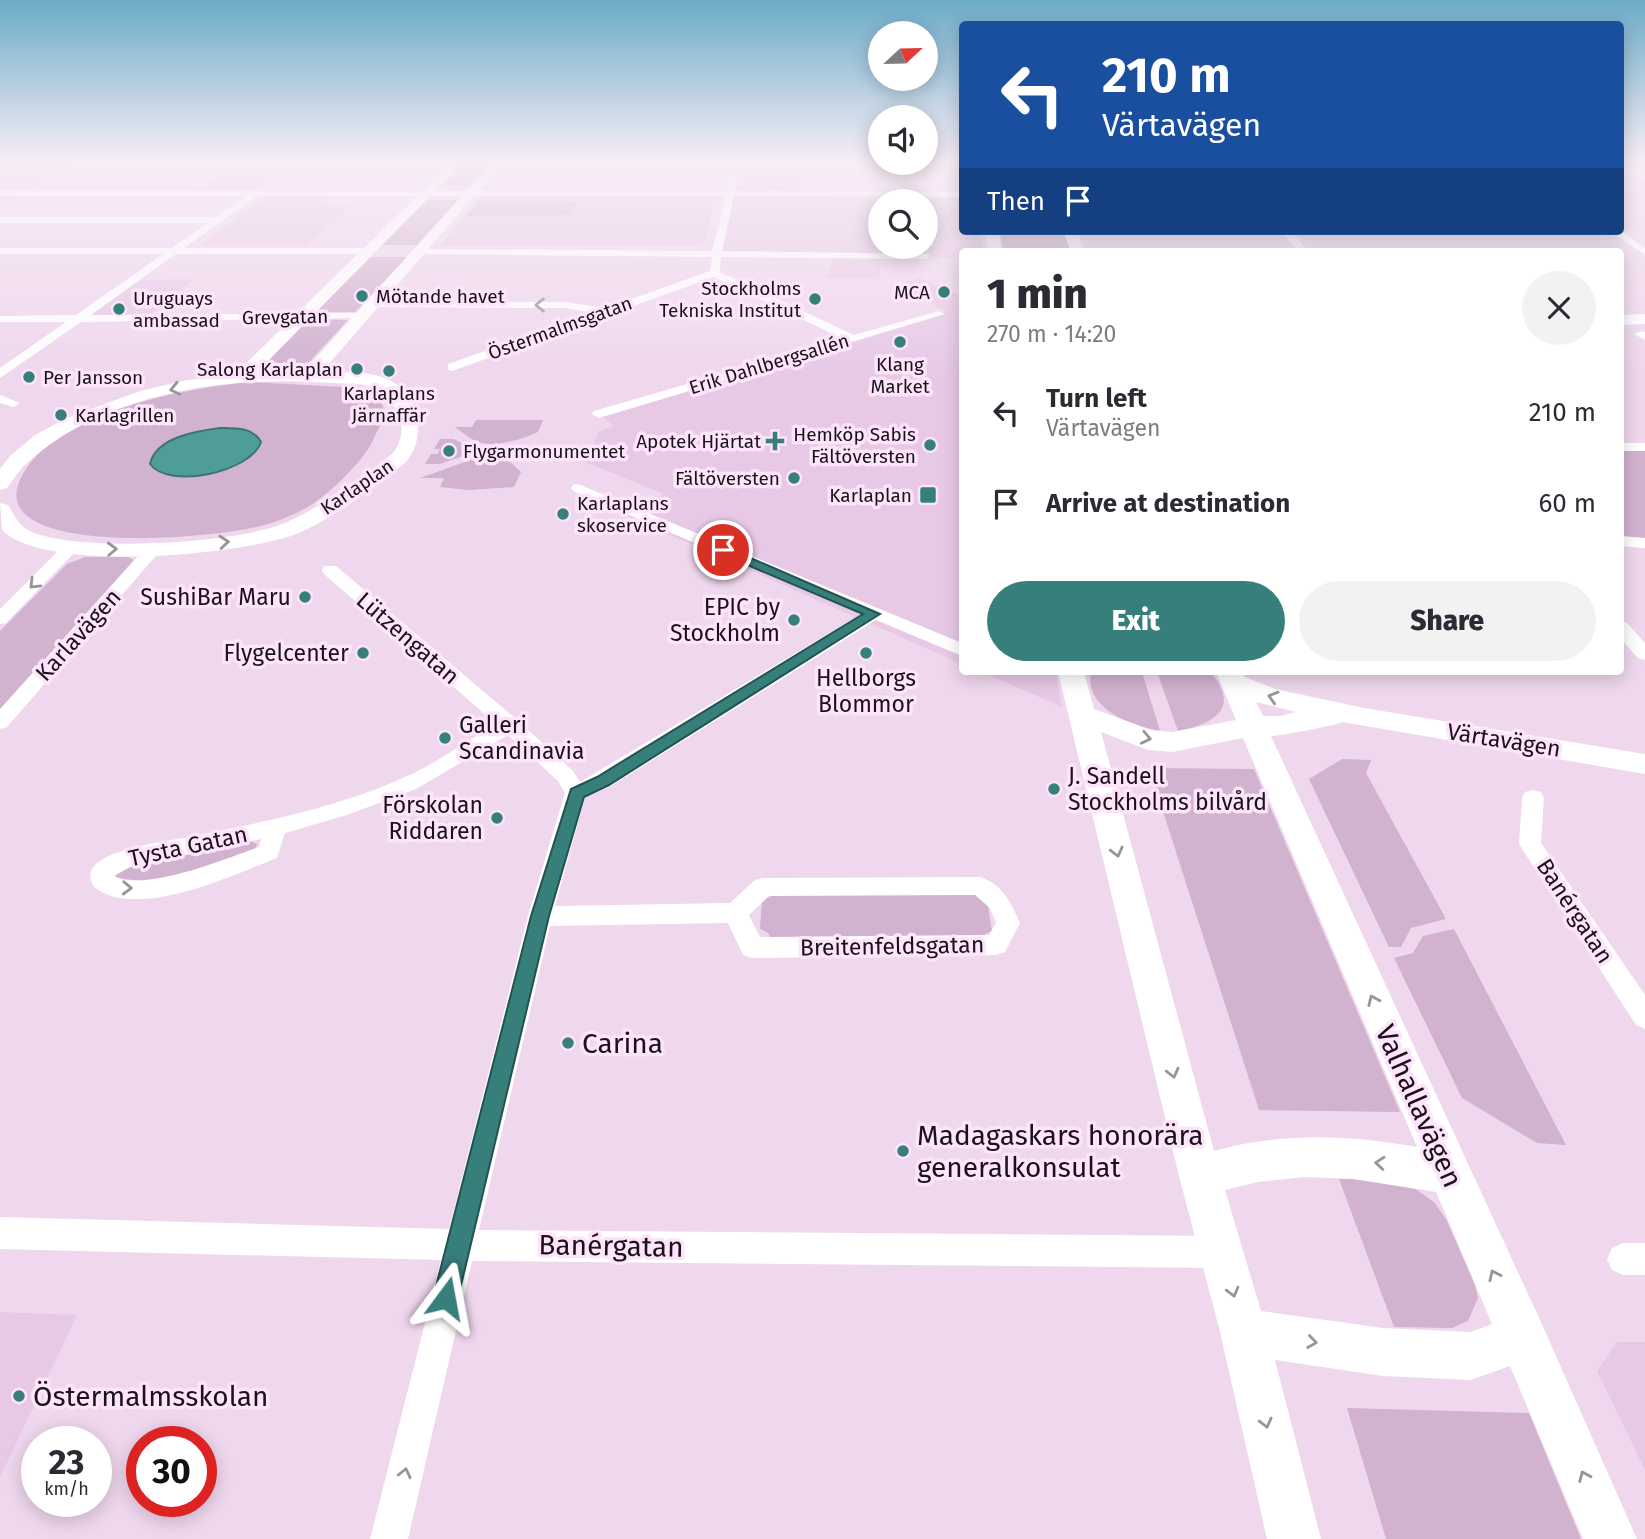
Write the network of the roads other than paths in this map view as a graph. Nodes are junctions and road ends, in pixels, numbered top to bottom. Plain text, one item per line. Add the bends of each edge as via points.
1 (203, 231) edge
2 (389, 231) edge
3 (437, 231) edge
4 (722, 231) edge
5 (1621, 235) edge
6 (0, 251) edge
7 (174, 251) junction
8 (369, 251) junction
9 (419, 251) junction
10 (1645, 251) edge
11 (717, 252) junction
12 (868, 255) edge
13 (715, 273) junction
14 (370, 304) junction
15 (608, 311) junction
16 (939, 314) dead end
17 (360, 316) junction
18 (302, 317) junction
19 (0, 318) edge
20 (77, 319) junction
21 (1624, 323) edge
22 (1644, 331) edge
23 (1624, 334) edge
24 (853, 339) junction
25 (452, 367) dead end
26 (0, 374) edge
27 (242, 377) junction
28 (307, 378) junction
29 (599, 414) dead end
30 (1624, 447) edge
31 (1645, 447) edge
32 (0, 484) edge
33 (578, 488) dead end
34 (3, 523) edge
35 (1624, 541) edge
36 (1645, 543) edge
37 (156, 547) junction
38 (69, 549) junction
39 (330, 570) dead end
40 (873, 614) junction
41 (0, 619) edge
42 (1624, 630) edge
43 (959, 649) edge
44 (1645, 654) edge
45 (1072, 675) edge
46 (1231, 677) edge
47 (1083, 715) junction
48 (1364, 717) junction
49 (0, 722) edge
50 (510, 725) junction
51 (1252, 726) junction
52 (1645, 764) edge
53 (576, 793) junction
54 (1532, 798) dead end
55 (275, 828) junction
56 (736, 913) junction
57 (540, 916) junction
58 (1645, 1017) edge
59 (1448, 1173) junction
60 (1200, 1176) junction
61 (0, 1233) edge
62 (458, 1245) junction
63 (1222, 1252) junction
64 (1244, 1332) junction
65 (1523, 1337) junction
66 (389, 1539) edge
67 (1294, 1539) edge
68 (1611, 1539) edge

1 - 7 street
2 - 8 street
3 - 9 street
4 - 11 street
5 - 10 street
6 - 7 street
7 - 8 street
7 - 20 street
8 - 18 street
9 - 11 street
9 - 14 street
11 - 12 street
11 - 13 street
13 - 15 street, Östermalmsgatan
13 - 24 street
15 -> 14 street via 564,306
14 - 17 street
15 - 25 street, Östermalmsgatan
16 - 24 street, Erik Dahlbergsallén
17 - 18 street, Grevgatan
17 - 28 street
18 - 20 street, Grevgatan
18 - 27 street
19 - 20 street, Grevgatan
20 - 26 street
21 - 22 street
22 - 23 street
24 - 29 street, Erik Dahlbergsallén
27 - 28 street, Karlaplan
27 -> 32 street, Karlaplan via 178,388 94,412 37,444 18,459
37 -> 28 street, Karlaplan via 283,532 394,465 411,436 402,403 388,386 373,381
30 - 31 street
33 - 40 street
34 - 38 street, Karlaplan via 26,538
35 - 36 street
38 -> 37 street, Karlaplan
37 - 49 street, Karlavägen
38 -> 41 street
39 - 50 street, Lützengatan
40 - 43 street
40 - 53 street via 603,781
42 - 44 street
45 - 47 street
48 -> 46 street, Värtavägen via 1268,697
46 - 51 street, Valhallavägen
47 -> 51 street, Värtavägen via 1148,740 1172,742
47 -> 60 street
48 - 51 street, Värtavägen
48 - 52 street, Värtavägen
50 - 53 street, Lützengatan via 566,776
50 - 55 street, Tysta Gatan via 411,783
59 -> 51 street, Valhallavägen
53 - 57 street
54 - 58 street, Banérgatan via 1530,844
55 -> 55 street, Tysta Gatan via 124,859 103,871 102,880 116,888 151,888 200,877 269,852
56 - 56 street, Breitenfeldsgatan via 752,948 996,945 1008,923 999,902 980,886 763,887
56 - 57 street
57 - 62 street
59 -> 60 street via 1312,1157 1259,1161
65 -> 59 street, Valhallavägen
60 - 63 street
61 - 62 street, Banérgatan
62 - 63 street, Banérgatan
66 -> 62 street
63 -> 64 street
64 -> 65 street via 1383,1352 1471,1356
64 -> 67 street
68 -> 65 street, Valhallavägen

